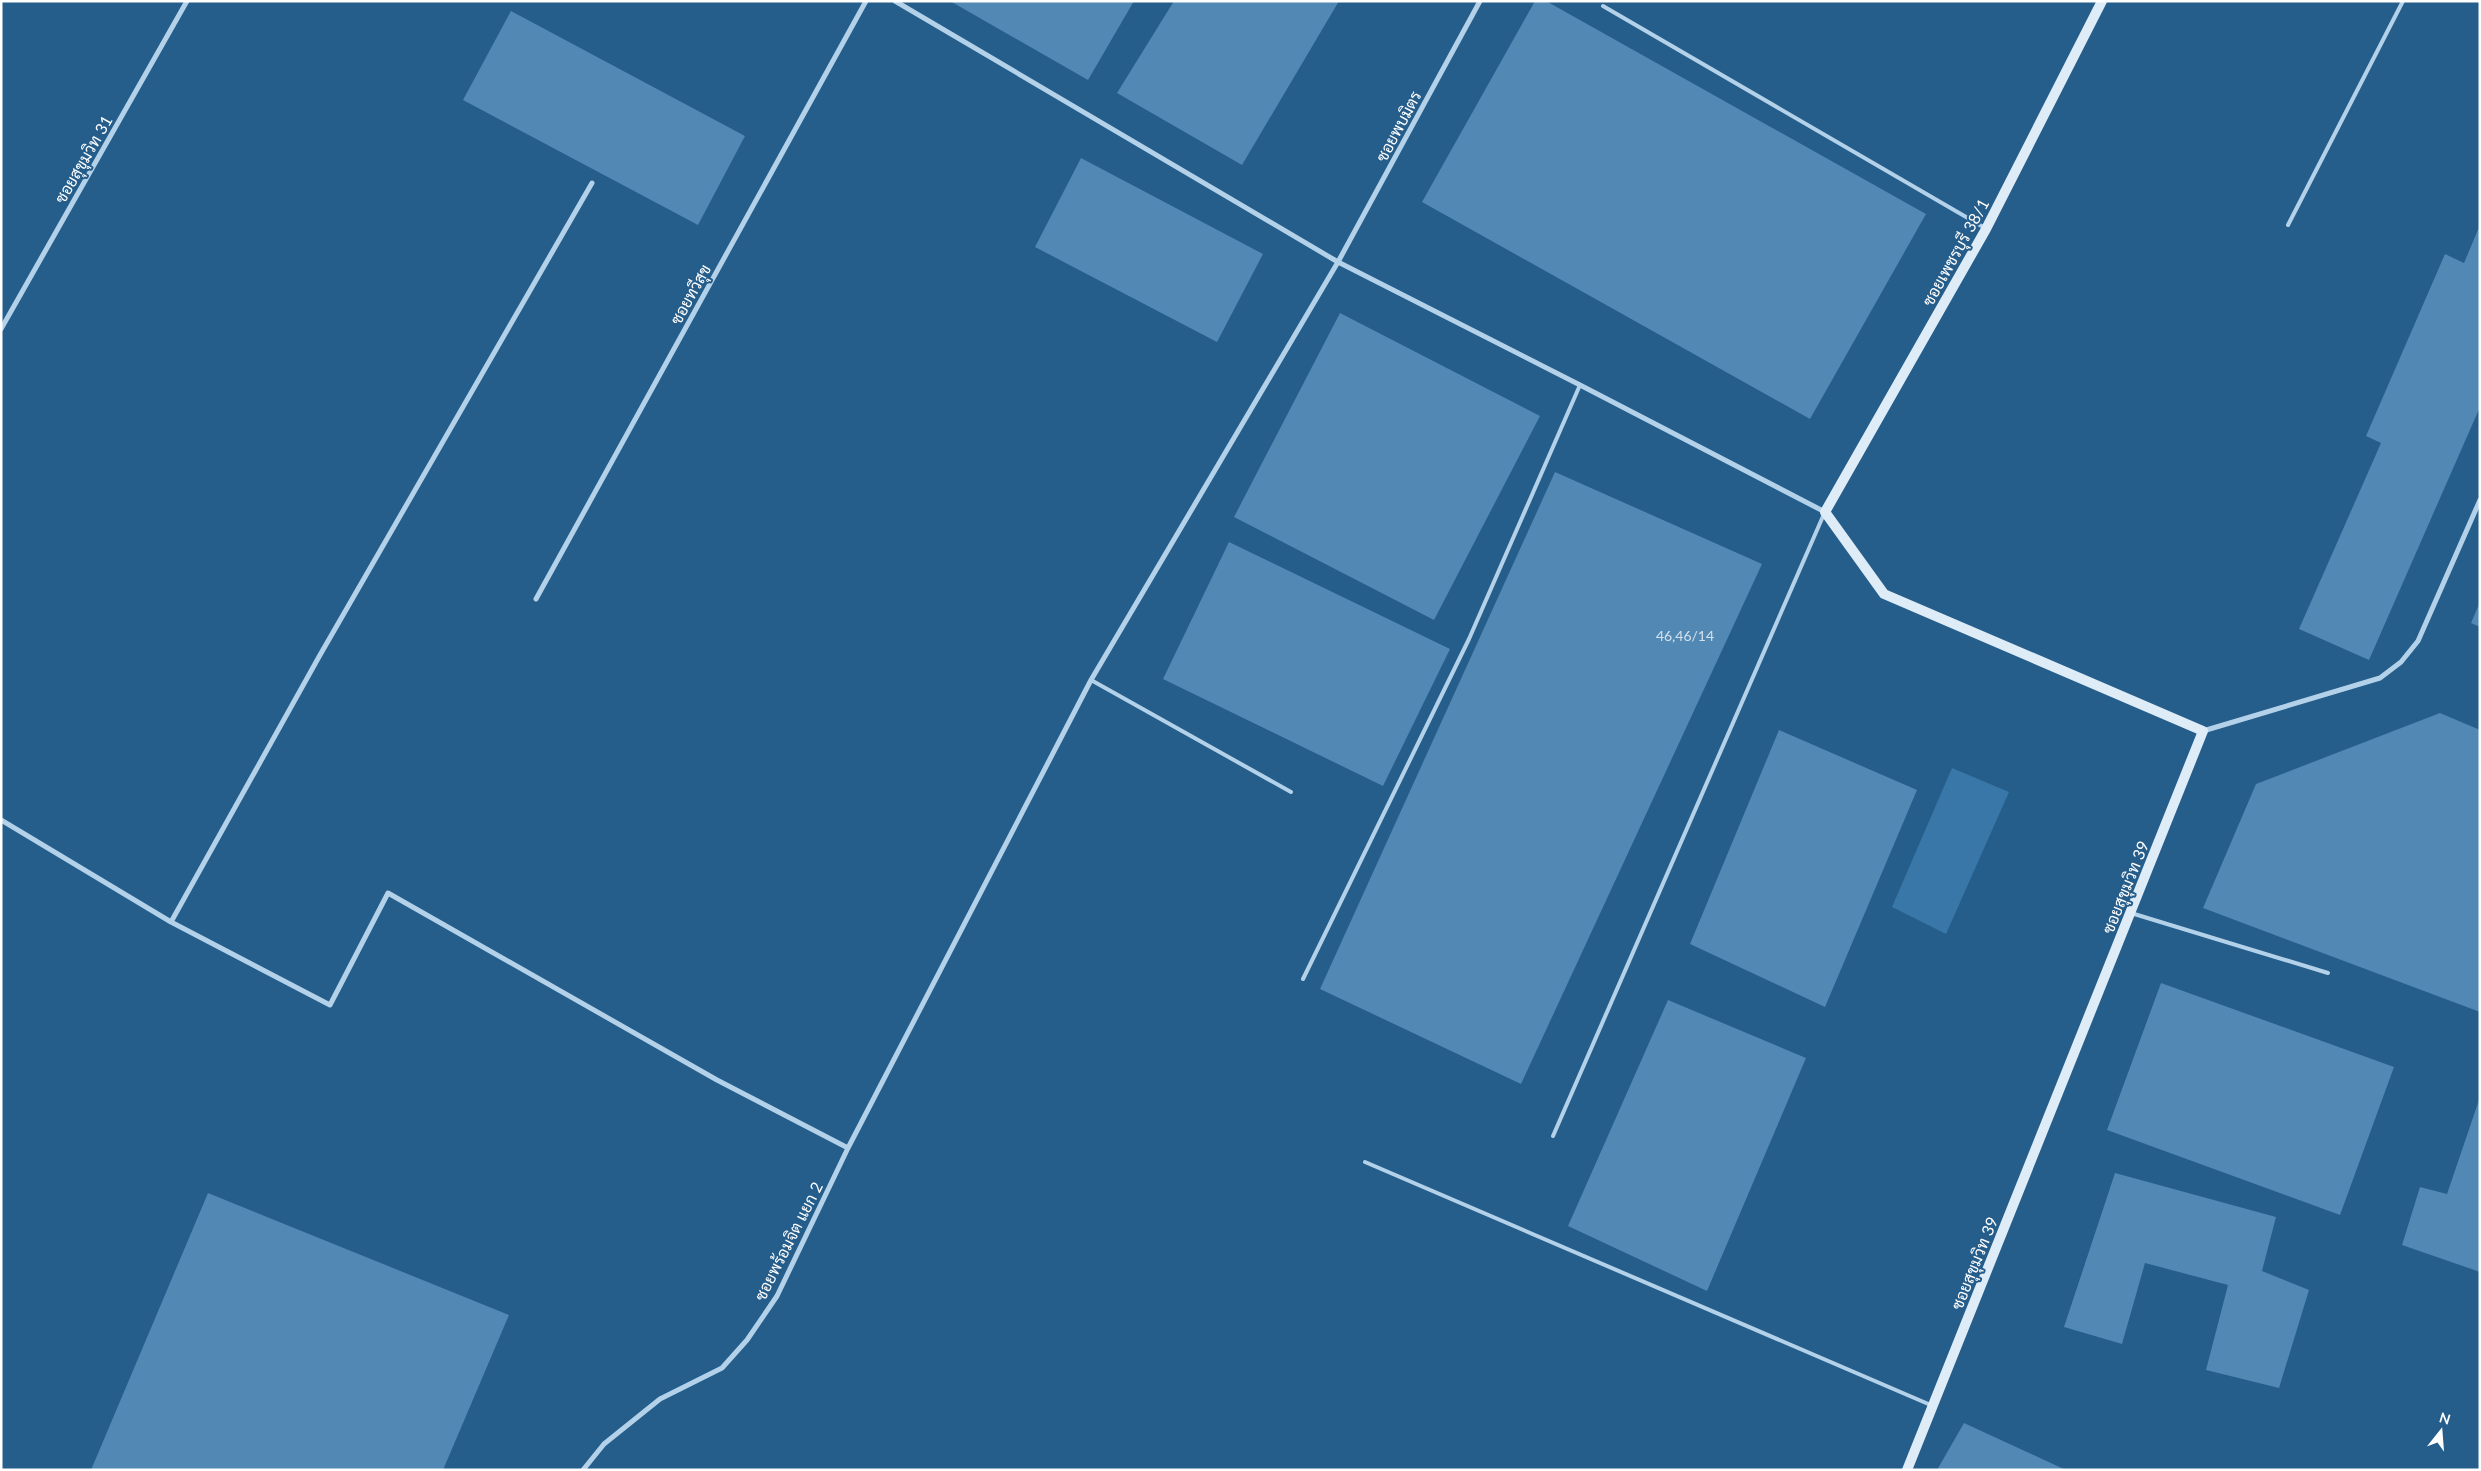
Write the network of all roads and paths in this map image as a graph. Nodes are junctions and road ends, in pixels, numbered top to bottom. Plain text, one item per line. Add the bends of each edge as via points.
1 (187, 1) edge
2 (866, 1) edge
3 (895, 1) edge
4 (1480, 1) edge
5 (2102, 1) edge
6 (2403, 1) edge
7 (1603, 6) dead end
8 (592, 183) dead end
9 (2288, 225) dead end
10 (1986, 229) junction
11 (1338, 262) junction
12 (1, 329) edge
13 (1580, 384) junction
14 (2480, 500) edge
15 (1825, 512) junction
16 (536, 598) dead end
17 (1091, 680) junction
18 (2203, 731) junction
19 (1291, 792) dead end
20 (1, 820) edge
21 (2131, 913) junction
22 (171, 922) junction
23 (2328, 973) dead end
24 (1303, 979) dead end
25 (1553, 1136) dead end
26 (848, 1148) junction
27 (1365, 1162) dead end
28 (1933, 1406) junction
29 (583, 1470) edge
30 (1907, 1470) edge

1 - 12 street, ซอยสุขุมวิท 31
2 - 16 street, ซอยทวีสุข
3 - 11 street
4 - 11 street, ซอยพบมิตร
5 - 10 street, ซอยเพชรบุรี 38/1
6 - 9 lane
7 - 10 lane
8 - 22 street via 320,655
10 - 15 street, ซอยเพชรบุรี 38/1
11 - 13 street
11 - 17 street, ซอยพบมิตร
13 - 15 street
13 - 24 lane via 1469,639
14 - 18 street via 2418,641 2401,662 2380,678
15 - 18 street via 1884,594
15 - 25 lane
17 - 19 lane
17 - 26 street, ซอยพร้อมจิต แยก 2
18 - 21 street, ซอยสุขุมวิท 39
20 - 22 street
21 - 23 lane
21 - 28 street, ซอยสุขุมวิท 39
22 - 26 street via 330,1005 388,893 717,1080
26 - 29 street, ซอยพร้อมจิต แยก 2 via 777,1296 747,1340 722,1368 660,1400 611,1438
27 - 28 lane
28 - 30 street, ซอยสุขุมวิท 39

